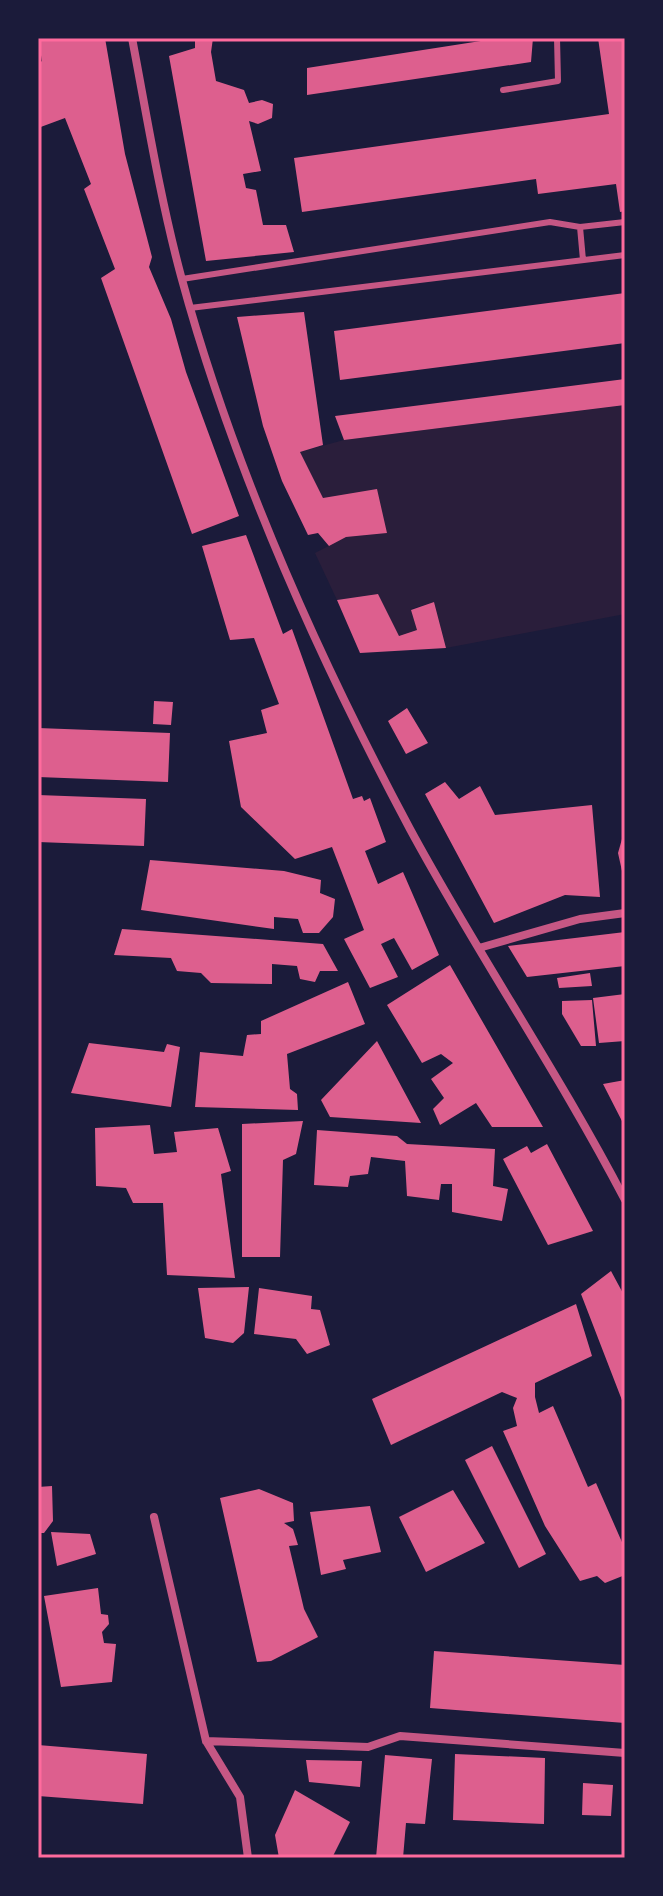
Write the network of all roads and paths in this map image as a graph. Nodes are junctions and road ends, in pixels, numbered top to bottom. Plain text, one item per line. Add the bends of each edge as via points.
1 (132, 38) edge
2 (557, 38) edge
3 (503, 90) dead end
4 (625, 222) edge
5 (580, 227) junction
6 (625, 255) edge
7 (583, 260) junction
8 (182, 279) junction
9 (190, 308) junction
10 (625, 913) edge
11 (479, 948) junction
12 (625, 1200) edge
13 (154, 1517) dead end
14 (206, 1741) junction
15 (625, 1753) edge
16 (248, 1858) edge

1 - 8 street
2 - 3 lane via 558,81
4 - 5 lane
5 - 7 lane
5 - 8 lane via 550,222
6 - 7 lane
7 - 9 lane
8 - 9 street
9 - 11 street via 291,583 411,831
10 - 11 street via 580,919
11 - 12 street
13 - 14 street
14 - 15 street via 368,1747 400,1736
14 - 16 street via 240,1797

